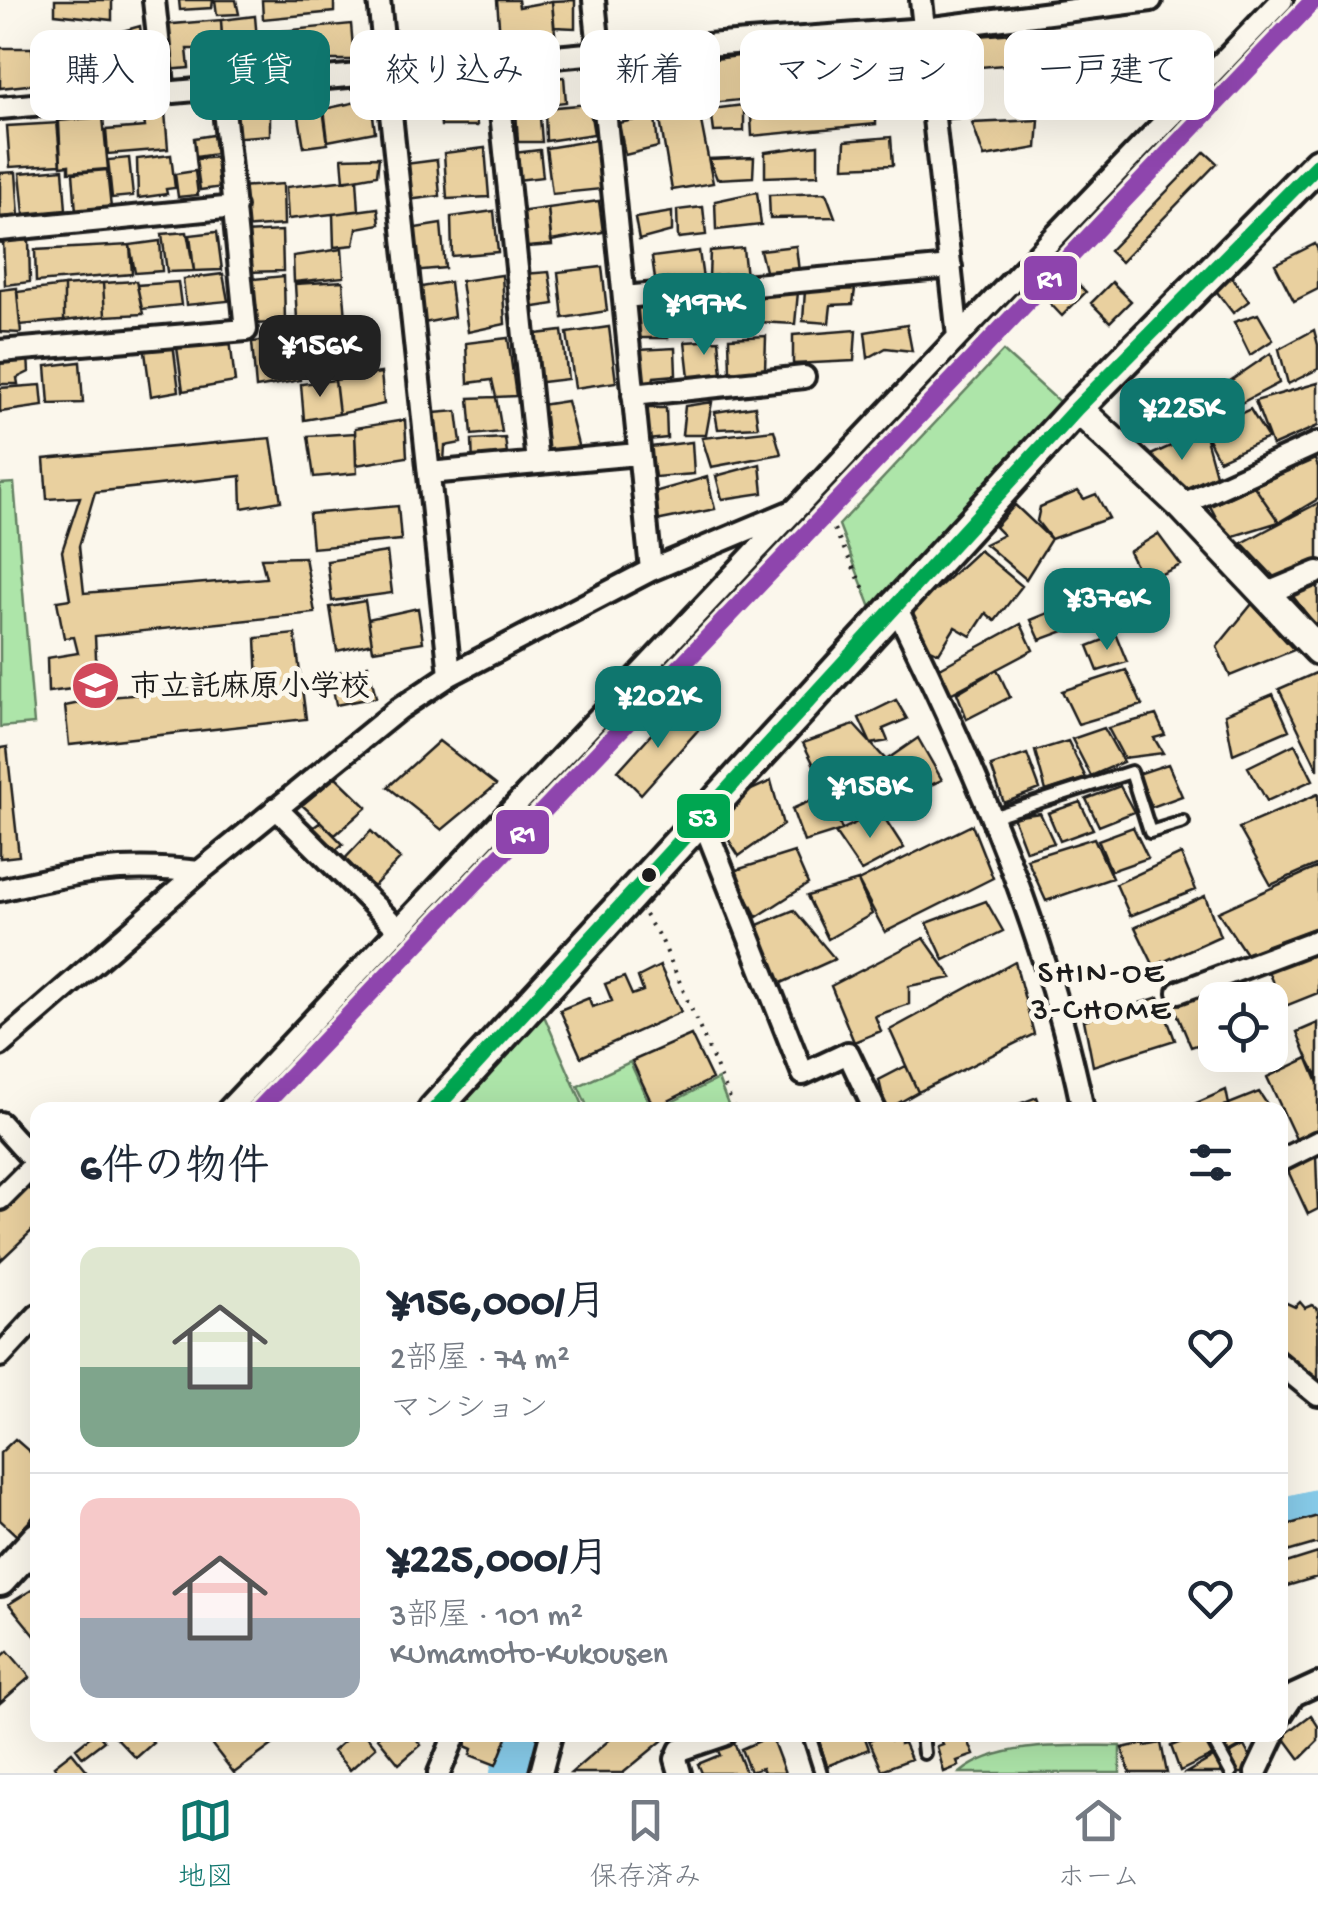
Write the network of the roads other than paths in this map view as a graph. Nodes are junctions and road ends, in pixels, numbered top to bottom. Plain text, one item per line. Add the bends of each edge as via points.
1 (154, 0) edge
2 (379, 0) edge
3 (594, 0) edge
4 (922, 0) edge
5 (1151, 0) edge
6 (1282, 0) edge
7 (926, 29) junction
8 (157, 30) edge
9 (382, 30) edge
10 (596, 30) edge
11 (720, 44) edge
12 (30, 105) edge
13 (0, 108) edge
14 (225, 120) edge
15 (392, 120) edge
16 (502, 120) edge
17 (605, 120) edge
18 (1318, 164) edge
19 (235, 207) junction
20 (0, 230) edge
21 (951, 267) junction
22 (624, 297) junction
23 (958, 336) junction
24 (0, 352) edge
25 (804, 377) dead end
26 (633, 395) junction
27 (1078, 408) junction
28 (1318, 444) edge
29 (638, 454) junction
30 (537, 463) junction
31 (428, 473) junction
32 (1182, 505) junction
33 (798, 508) junction
34 (652, 570) junction
35 (1318, 572) edge
36 (1265, 594) junction
37 (888, 614) junction
38 (1318, 650) edge
39 (450, 675) junction
40 (276, 808) junction
41 (992, 817) junction
42 (702, 818) junction
43 (1183, 822) dead end
44 (199, 872) junction
45 (0, 890) edge
46 (398, 930) junction
47 (1318, 940) edge
48 (1178, 992) dead end
49 (0, 1045) edge
50 (236, 1102) edge
51 (441, 1102) edge
52 (872, 1102) edge
53 (1082, 1102) edge
54 (0, 1123) edge
55 (1318, 1142) edge
56 (30, 1157) edge
57 (1288, 1157) edge
58 (30, 1170) edge
59 (0, 1199) edge
60 (30, 1324) edge
61 (0, 1356) edge
62 (1288, 1371) edge
63 (1318, 1395) edge
64 (30, 1547) edge
65 (0, 1580) edge
66 (1318, 1684) edge
67 (1288, 1704) edge
68 (452, 1742) edge
69 (549, 1742) edge
70 (703, 1742) edge
71 (811, 1742) edge
72 (923, 1742) edge
73 (1214, 1742) edge
74 (1271, 1742) edge
75 (924, 1753) dead end
76 (439, 1773) edge
77 (541, 1773) edge
78 (680, 1773) edge
79 (821, 1773) edge
80 (1231, 1773) edge
81 (1256, 1773) edge

1 - 8 street
2 - 9 street
3 - 10 street
4 - 7 street
5 - 7 street
6 - 23 street
7 - 11 street
7 - 21 street
12 - 13 street
14 - 19 street
15 - 31 street
16 - 30 street
17 - 22 street
18 - 27 main road
19 - 20 street
19 - 24 street via 246,330
21 - 22 street
21 - 23 street
22 - 26 street
23 - 33 street
25 - 26 street
26 - 29 street
27 - 32 street
27 - 37 main road
28 - 32 street
29 - 30 street
29 - 34 street
30 - 31 street
31 - 39 street
32 - 36 street
33 - 34 street
33 - 46 street
34 - 39 street
35 - 36 street
36 - 38 street
37 - 41 street via 948,713
37 - 42 main road
39 - 40 street
40 - 44 street
40 - 46 street
41 - 43 lane via 1130,772 1150,832
41 - 53 street via 1068,1032
42 - 51 main road
42 - 52 street via 804,1074 848,1054
44 - 45 street via 148,866 83,870
44 - 49 street
46 - 50 street
47 - 48 street
54 - 56 street
55 - 57 street
58 - 59 street
60 - 61 street
62 - 63 street
64 - 65 main road
66 - 67 street
68 - 76 street
69 - 77 street
70 - 78 street via 680,1750
71 - 79 lane
72 - 75 lane
73 - 80 lane
74 - 81 street

